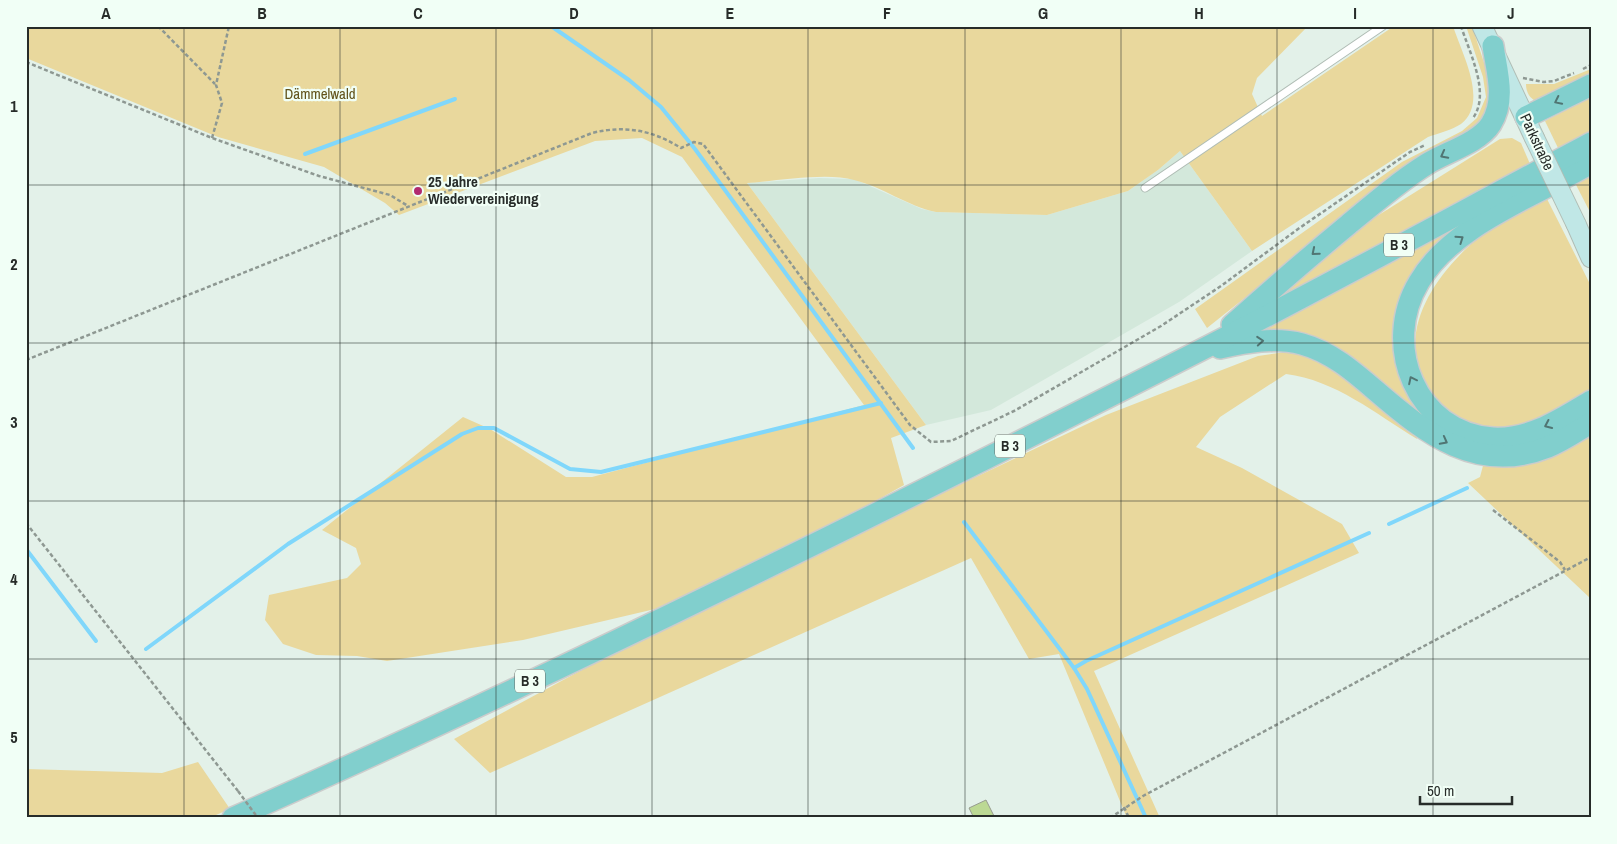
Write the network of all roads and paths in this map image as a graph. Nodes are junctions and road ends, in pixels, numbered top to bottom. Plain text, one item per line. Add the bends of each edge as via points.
1 (158, 26) edge
2 (230, 26) edge
3 (1383, 26) edge
4 (1461, 26) edge
5 (1482, 26) edge
6 (1492, 46) junction
7 (26, 62) edge
8 (1591, 65) edge
9 (1518, 79) dead end
10 (216, 85) junction
11 (1591, 85) edge
12 (1530, 127) junction
13 (1469, 132) junction
14 (212, 138) junction
15 (1430, 142) dead end
16 (1591, 143) edge
17 (1591, 163) edge
18 (1145, 188) dead end
19 (408, 206) junction
20 (1591, 258) edge
21 (1201, 350) junction
22 (26, 360) edge
23 (1591, 401) edge
24 (1591, 423) edge
25 (1493, 510) dead end
26 (26, 523) edge
27 (1591, 557) edge
28 (1565, 570) junction
29 (1124, 807) junction
30 (233, 818) edge
31 (258, 818) edge
32 (1110, 818) edge
33 (1129, 818) edge

1 - 10 path
2 - 10 path
3 - 18 lane
4 - 13 path via 1480,91
5 - 6 street, Parkstraße
6 - 12 street, Parkstraße
6 - 13 main road via 1500,94 1496,111 1488,128
7 - 14 path
8 - 9 path via 1554,81
10 - 14 path via 222,103
11 -> 12 main road
12 - 13 main road via 1509,126
12 - 20 street, Parkstraße, bridge
13 -> 21 main road via 1377,201
14 - 19 path via 310,173 390,195
15 - 19 path via 1410,152 1161,326 1014,412 951,441 938,442 931,442 910,425 699,141 681,148 662,136 645,131 609,129
16 - 21 main road, B 3
23 -> 17 main road via 1532,432 1495,438 1480,436 1448,422 1419,395 1409,375 1402,336 1408,302 1419,281 1451,245 1488,220
19 - 22 path
21 -> 24 main road via 1261,341 1282,341 1318,350 1335,358 1427,431 1476,455 1526,454 1548,447
21 - 30 main road, B 3 via 663,618
25 - 28 path via 1560,562
26 - 31 path, bridge
27 - 28 path
28 - 29 path
29 - 32 path
29 - 33 path

